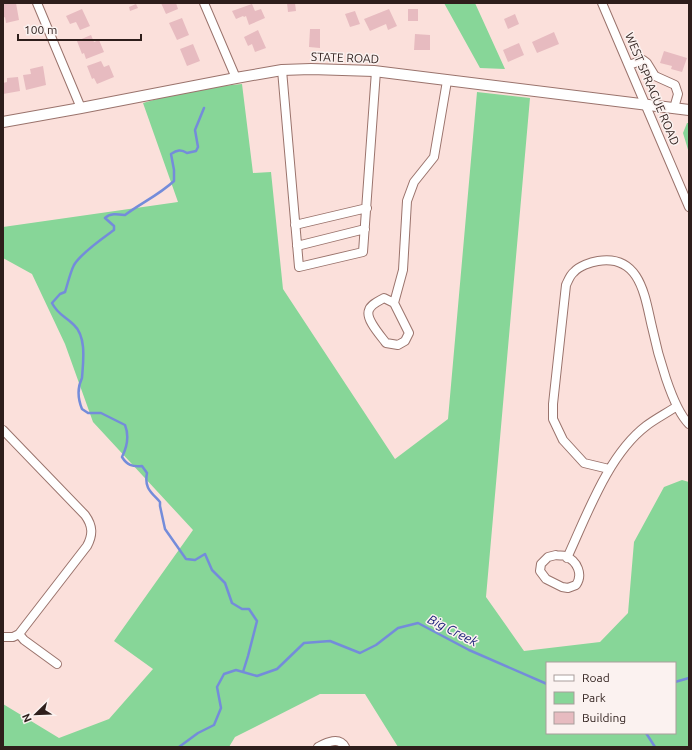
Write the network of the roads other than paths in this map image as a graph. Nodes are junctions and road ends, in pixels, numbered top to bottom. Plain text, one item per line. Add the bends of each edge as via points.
1 (37, 3) edge
2 (204, 3) edge
3 (602, 3) edge
4 (628, 65) junction
5 (282, 70) junction
6 (376, 71) junction
7 (236, 78) junction
8 (447, 81) junction
9 (645, 104) junction
10 (81, 108) junction
11 (674, 108) junction
12 (689, 110) edge
13 (3, 122) edge
14 (689, 207) edge
15 (367, 208) junction
16 (295, 222) junction
17 (365, 229) junction
18 (297, 246) junction
19 (394, 303) junction
20 (677, 406) junction
21 (689, 424) edge
22 (3, 430) edge
23 (609, 469) junction
24 (568, 558) junction
25 (19, 634) junction
26 (3, 637) edge
27 (57, 664) dead end
28 (318, 747) edge
29 (345, 747) edge

1 - 10 street
2 - 7 street
3 - 4 street, WEST SPRAGUE ROAD
4 - 9 street, WEST SPRAGUE ROAD
4 - 11 street via 643,60 655,76 675,86 678,94
5 - 6 main road, STATE ROAD
5 - 7 main road, STATE ROAD
5 - 16 street
6 - 8 main road, STATE ROAD
6 - 15 street
7 - 10 main road, STATE ROAD
8 - 9 main road, STATE ROAD
8 - 19 street via 434,157 414,182 407,201 403,270
9 - 11 main road, STATE ROAD
9 - 14 street, WEST SPRAGUE ROAD
10 - 13 main road, STATE ROAD
11 - 12 main road, STATE ROAD
15 - 16 street
15 - 17 street
16 - 18 street
17 - 18 street
17 - 18 street via 363,252 299,267
19 - 19 street via 409,333 406,341 398,345 386,344 369,319 369,310 374,304 384,298
20 - 21 street
20 - 23 street via 635,436
20 - 23 street via 652,329 646,295 632,270 619,262 602,260 591,262 574,271 566,285 552,404 554,419 563,440 584,463
22 - 25 street via 85,515 92,529 87,546
23 - 24 street
24 - 24 street via 556,555 548,557 541,564 540,571 546,579 562,587 576,586 580,573 576,564
25 - 26 street
25 - 27 street
28 - 29 street via 330,741 338,741

